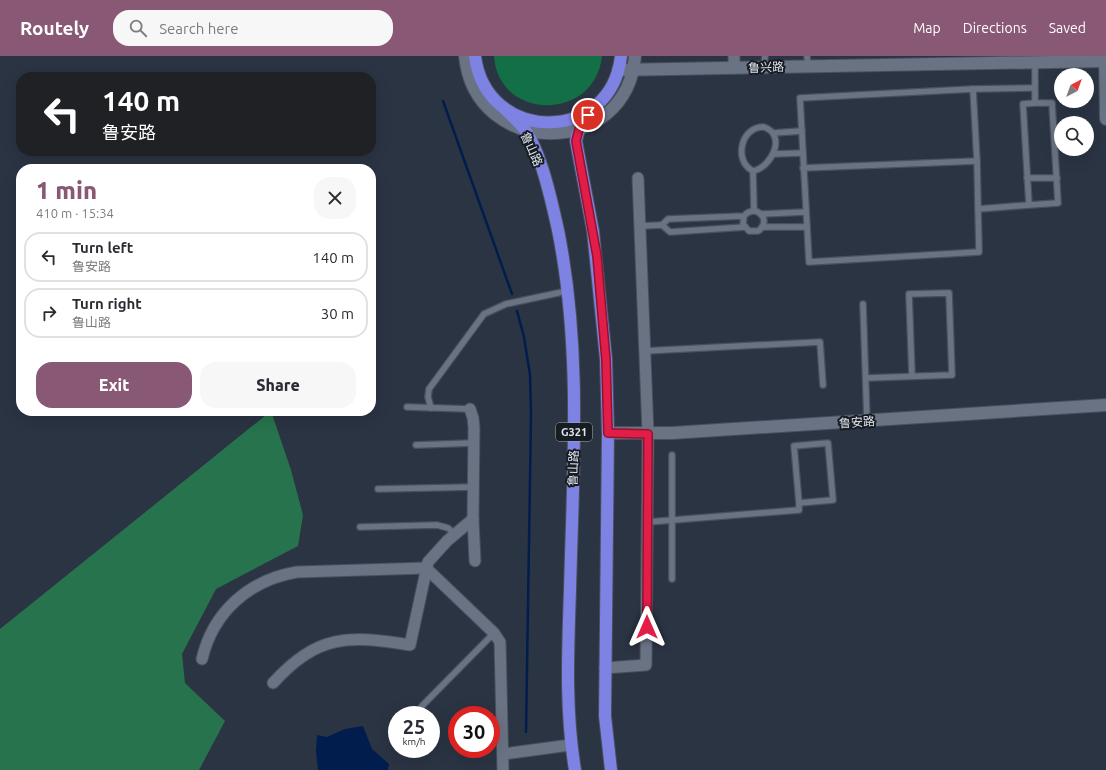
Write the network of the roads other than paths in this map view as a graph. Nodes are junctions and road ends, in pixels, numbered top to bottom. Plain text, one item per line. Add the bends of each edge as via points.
1 (465, 56) edge
2 (475, 56) edge
3 (621, 56) edge
4 (635, 56) edge
5 (1068, 59) edge
6 (1106, 59) edge
7 (808, 61) edge
8 (734, 62) edge
9 (765, 62) edge
10 (1035, 63) junction
11 (618, 70) junction
12 (633, 70) junction
13 (1034, 88) junction
14 (973, 89) junction
15 (1035, 103) junction
16 (594, 107) junction
17 (504, 108) junction
18 (1106, 119) edge
19 (579, 129) junction
20 (525, 130) junction
21 (802, 131) junction
22 (773, 133) junction
23 (803, 152) junction
24 (774, 154) junction
25 (977, 161) junction
26 (803, 168) junction
27 (753, 171) junction
28 (638, 178) dead end
29 (1027, 178) junction
30 (1057, 178) junction
31 (1029, 204) junction
32 (978, 209) junction
33 (754, 210) junction
34 (806, 212) junction
35 (761, 214) junction
36 (744, 216) junction
37 (662, 225) junction
38 (640, 226) junction
39 (745, 227) junction
40 (762, 227) junction
41 (807, 227) junction
42 (567, 291) junction
43 (863, 304) dead end
44 (644, 351) junction
45 (912, 376) junction
46 (866, 378) junction
47 (823, 385) dead end
48 (1106, 406) edge
49 (407, 407) dead end
50 (431, 408) junction
51 (470, 408) joint
52 (868, 421) junction
53 (608, 433) junction
54 (648, 434) junction
55 (474, 443) junction
56 (416, 445) dead end
57 (672, 455) dead end
58 (473, 487) junction
59 (378, 489) dead end
60 (799, 503) junction
61 (473, 520) junction
62 (671, 520) junction
63 (648, 522) junction
64 (360, 527) dead end
65 (455, 534) junction
66 (475, 561) dead end
67 (426, 568) junction
68 (672, 579) dead end
69 (494, 633) junction
70 (202, 659) dead end
71 (605, 668) junction
72 (273, 683) dead end
73 (422, 706) dead end
74 (570, 745) junction
75 (503, 754) junction
76 (503, 770) edge
77 (575, 770) edge
78 (611, 770) edge

1 - 20 street via 470,78 483,101 502,119
2 - 17 highway, 鲁山路 via 484,84
3 - 11 highway
4 - 12 street
5 - 6 street, 鲁兴路
5 - 10 street, 鲁兴路
6 - 18 street
7 - 9 street, 鲁兴路
7 - 10 street, 鲁兴路
8 - 9 street, 鲁兴路
8 - 12 street, 鲁兴路
10 - 13 lane
11 - 12 street, 鲁兴路
11 - 16 highway via 609,90
12 - 19 street via 626,89 615,104 594,122
13 - 14 lane
13 - 15 lane
14 - 21 lane via 800,98
14 - 25 lane
15 - 29 lane via 1023,104
15 - 30 lane via 1052,103
16 - 17 highway via 574,119 550,123 526,120
16 - 19 highway, G321
17 - 20 highway, 鲁山路 / G321
19 - 20 street via 548,134
19 - 53 highway, G321 via 576,141 597,256 606,360
20 - 42 highway, 鲁山路 / G321 via 537,155 553,207
21 - 22 lane
21 - 23 lane
22 - 24 lane
22 - 27 lane via 767,128 757,128 750,132 744,141 741,150 743,161
23 - 24 lane
23 - 26 lane
24 - 27 lane via 765,166
25 - 26 lane
25 - 32 lane
26 - 34 lane
27 - 33 lane
28 - 38 street
29 - 30 lane
29 - 31 lane
30 - 31 lane via 1058,203
31 - 32 lane
32 - 41 lane via 979,252 809,262
33 - 35 lane
33 - 36 lane
34 - 35 lane
34 - 41 lane
35 - 40 lane via 764,219
36 - 37 lane via 668,219
36 - 39 lane
37 - 38 lane
37 - 39 lane via 670,232
38 - 44 street
39 - 40 lane via 755,232
40 - 41 lane
42 - 50 lane via 506,304 484,314 429,388
42 - 74 highway, 鲁山路 / G321 via 575,405 568,677
43 - 46 lane
44 - 47 lane via 820,342
44 - 54 street
45 - 45 lane via 952,375 949,293 909,294
45 - 46 lane
46 - 52 lane
48 - 52 street, 鲁安路
49 - 50 lane
50 - 51 lane
51 - 55 street
52 - 54 street, 鲁安路
53 - 54 street, 鲁安路
53 - 71 highway, G321
54 - 63 street
55 - 56 lane
55 - 58 street
57 - 62 lane
58 - 59 lane
58 - 61 street
60 - 60 lane via 794,446 828,443 833,500
60 - 62 lane via 799,510
61 - 65 street
61 - 66 street
62 - 63 lane
62 - 68 lane
63 - 71 street via 646,665
64 - 65 lane via 437,525 448,528
65 - 67 street via 432,557
67 - 69 street
67 - 70 street via 297,572 265,581 241,597 220,617 208,636
67 - 72 street via 410,645 359,638 324,645 309,651
69 - 73 lane
69 - 75 street via 501,648
71 - 78 highway, G321 via 605,716
74 - 75 street
74 - 77 highway, 鲁山路 / G321
75 - 76 street

